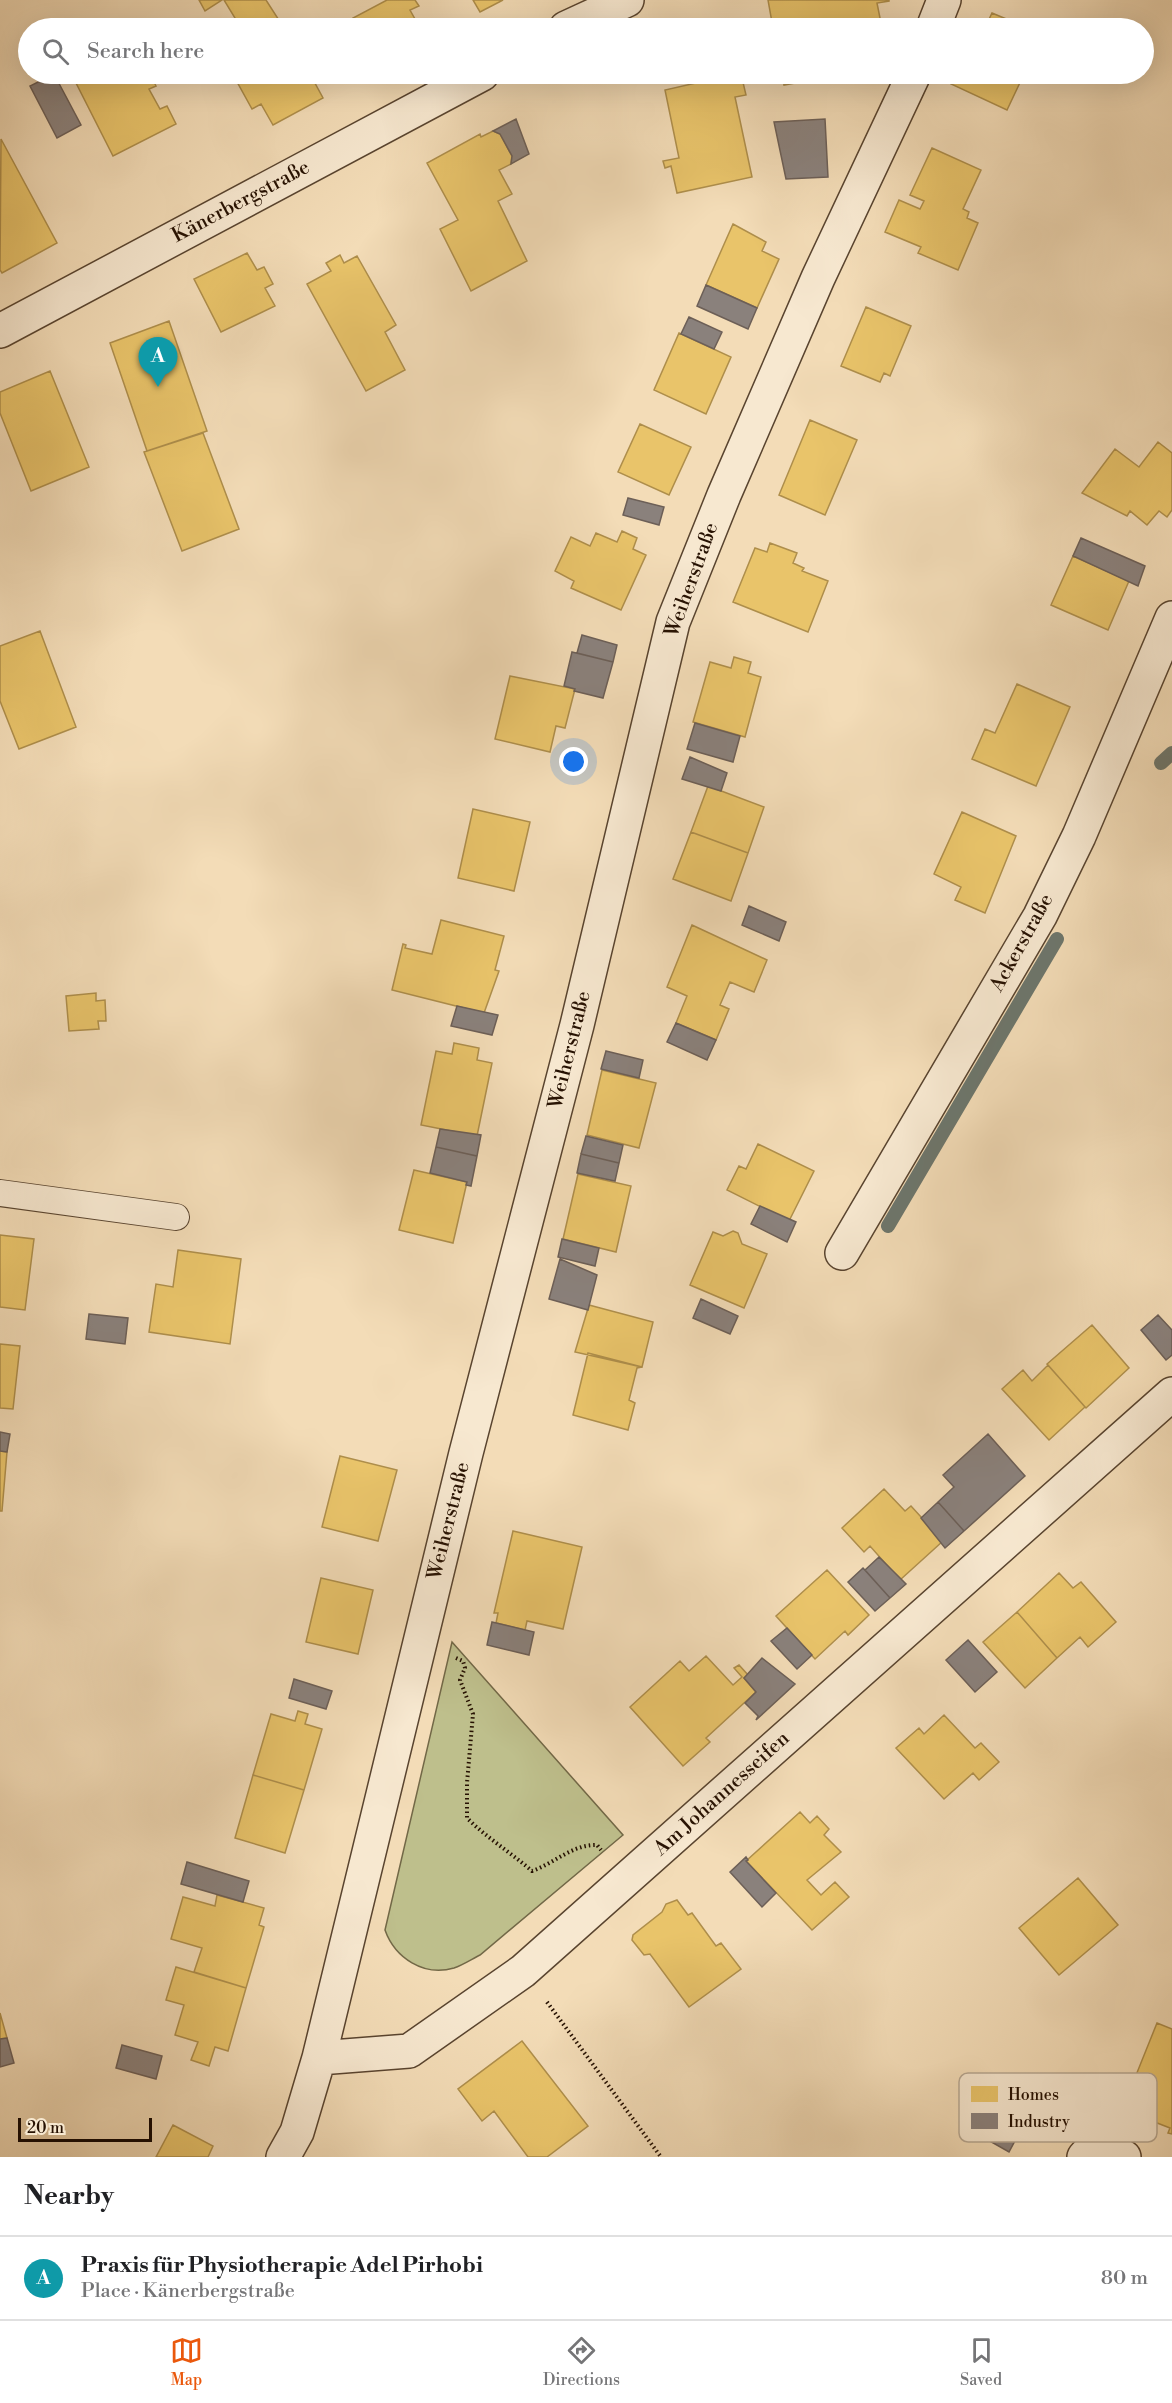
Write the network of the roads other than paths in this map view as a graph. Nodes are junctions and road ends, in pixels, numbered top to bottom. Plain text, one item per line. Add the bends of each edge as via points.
1 (627, 0) edge
2 (944, 0) edge
3 (582, 14) edge
4 (937, 18) edge
5 (463, 84) edge
6 (909, 84) edge
7 (0, 331) edge
8 (1172, 618) edge
9 (0, 1193) edge
10 (176, 1217) dead end
11 (842, 1253) dead end
12 (1172, 1394) edge
13 (319, 2058) junction
14 (284, 2157) edge
15 (1084, 2157) edge
16 (1124, 2157) edge

1 - 3 street
2 - 4 street
5 - 7 street, Känerbergstraße
6 - 13 street, Weiherstraße via 818,278 673,622 577,1025 420,1640
8 - 11 street, Ackerstraße via 1040,916
9 - 10 lane
12 - 13 street, Am Johannesseifen via 524,1971 409,2051
13 - 14 street via 297,2132
15 - 16 street via 1088,2152 1105,2149

